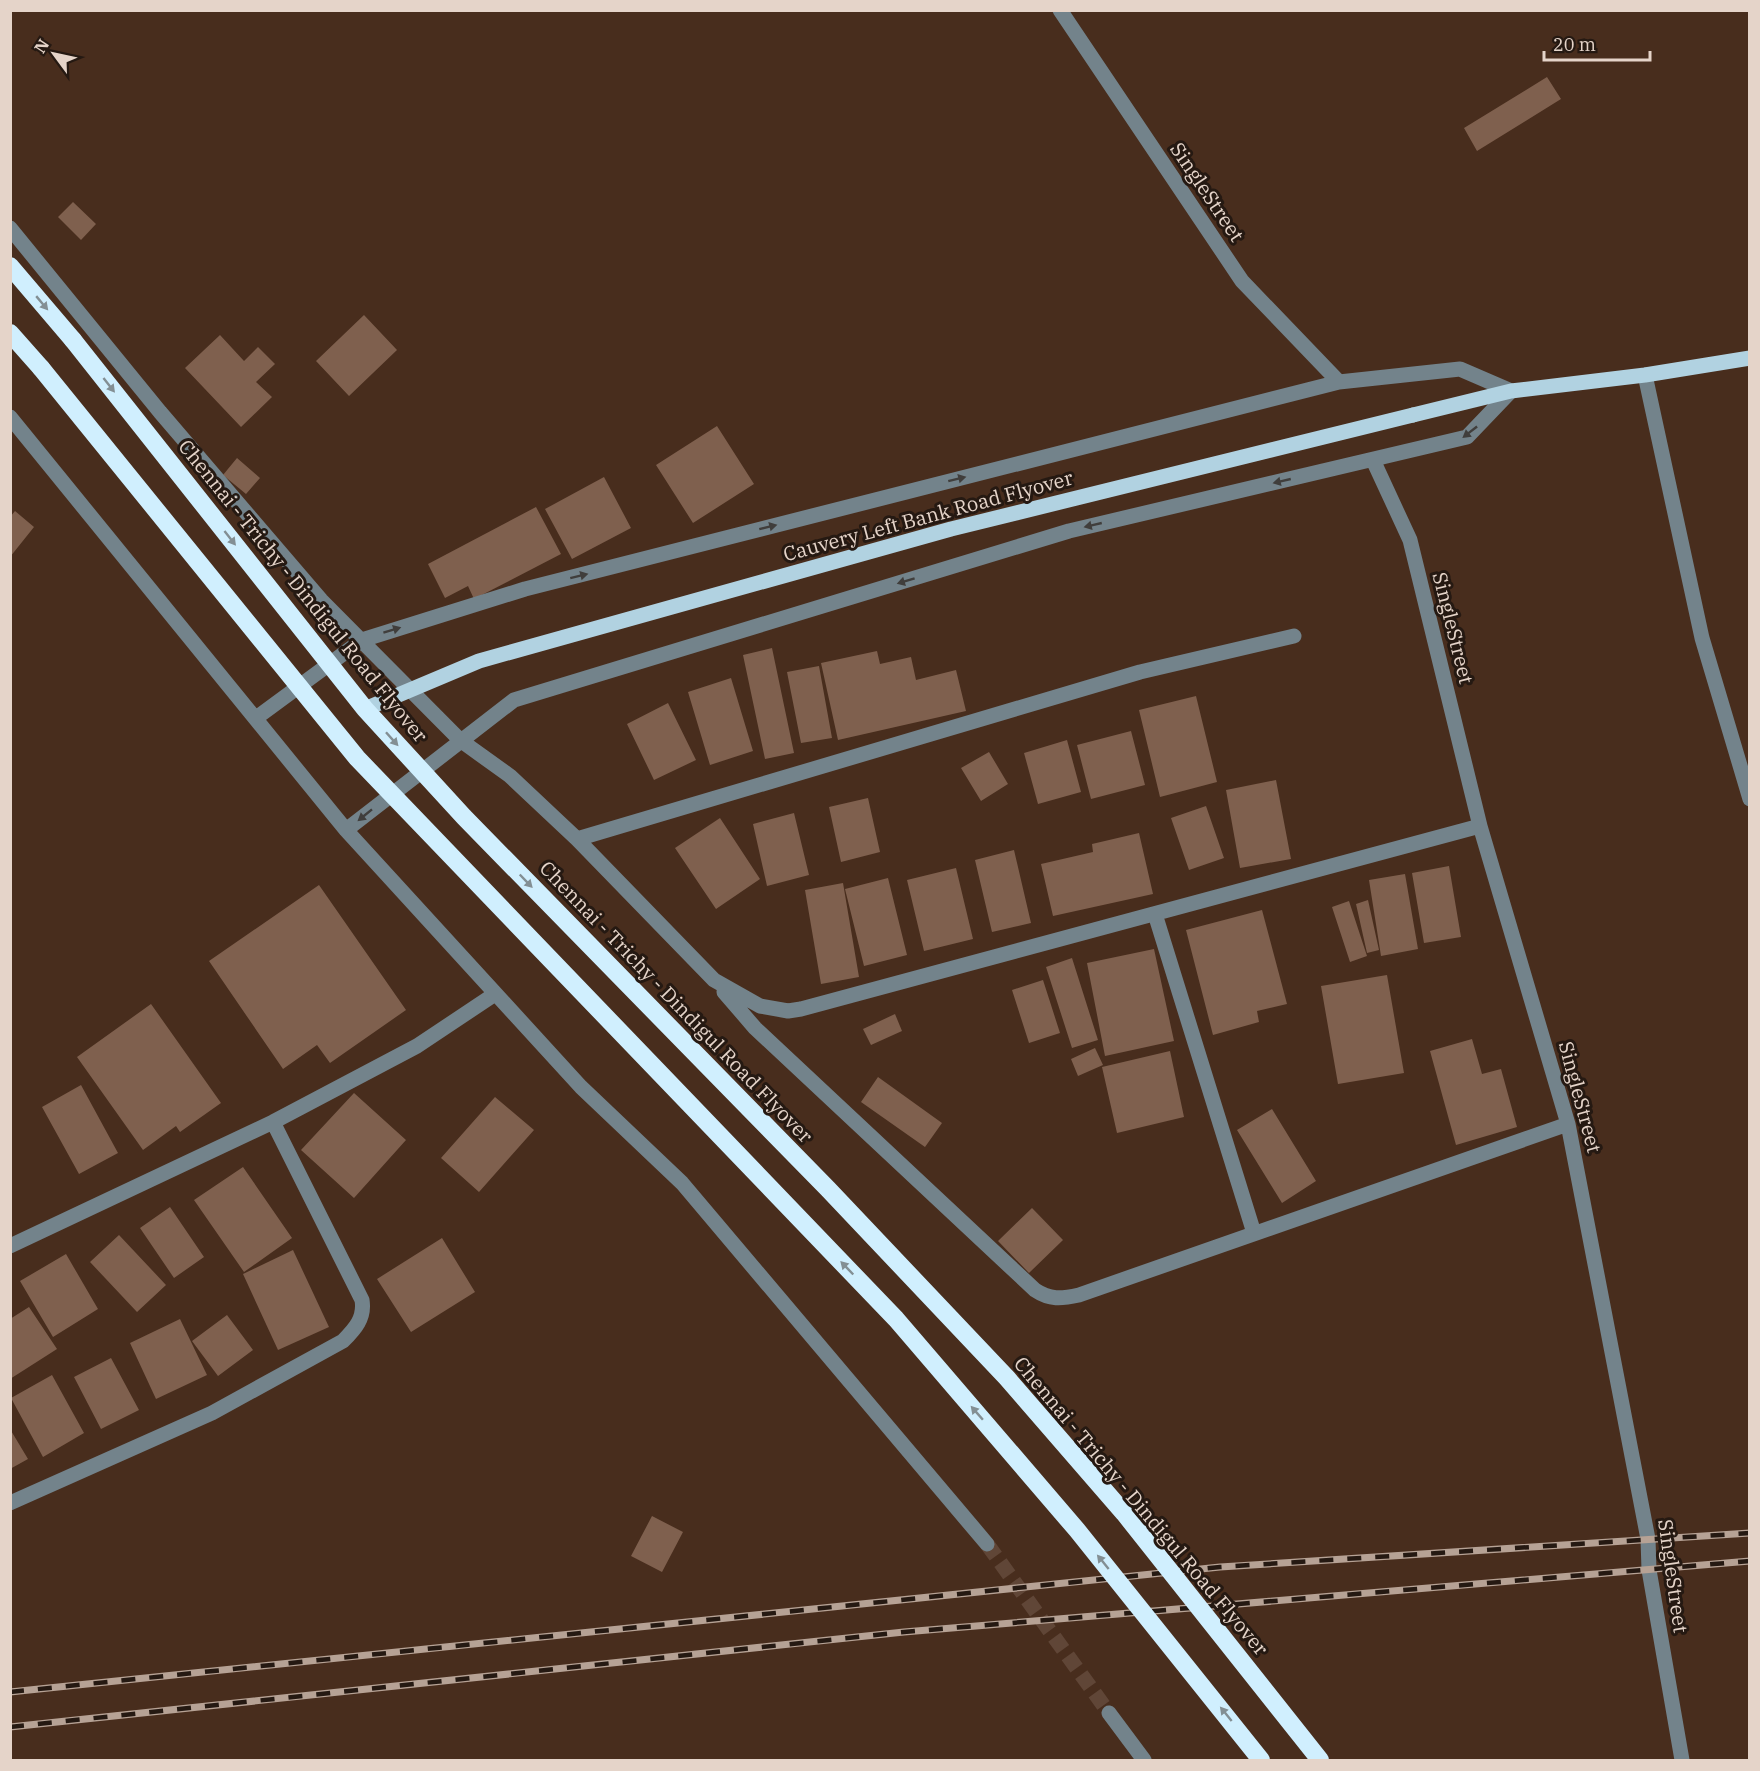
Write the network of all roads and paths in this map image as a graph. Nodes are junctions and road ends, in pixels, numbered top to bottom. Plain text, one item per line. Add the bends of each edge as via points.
1 (1060, 10) edge
2 (10, 228) edge
3 (10, 266) edge
4 (10, 333) edge
5 (1749, 358) edge
6 (1645, 375) junction
7 (1339, 381) junction
8 (1511, 391) junction
9 (10, 417) edge
10 (1373, 460) junction
11 (1294, 636) dead end
12 (362, 640) junction
13 (365, 709) junction
14 (256, 718) junction
15 (460, 740) junction
16 (1749, 799) edge
17 (1480, 826) junction
18 (346, 830) junction
19 (577, 839) junction
20 (1155, 914) junction
21 (714, 980) junction
22 (495, 994) junction
23 (273, 1122) junction
24 (1568, 1124) junction
25 (1254, 1233) junction
26 (10, 1246) edge
27 (10, 1503) edge
28 (987, 1544) tunnel mouth
29 (1109, 1713) tunnel mouth
30 (1144, 1761) edge
31 (1261, 1761) edge
32 (1320, 1761) edge
33 (1682, 1761) edge

1 - 7 street, SingleStreet via 1242,281
2 - 12 street via 160,412 321,600
3 -> 13 highway, Chennai - Trichy - Dindigul Road Flyover, bridge
31 -> 4 highway, bridge via 1077,1530 896,1319 357,758
5 - 6 main road, Cauvery Left Bank Road Flyover
6 - 8 main road, Cauvery Left Bank Road Flyover
6 - 16 street via 1702,638
7 - 8 street via 1460,369
12 -> 7 street via 525,590
8 -> 10 street via 1467,437
8 - 13 main road, Cauvery Left Bank Road Flyover, bridge via 951,530 491,658
9 - 14 street
10 -> 15 street via 1069,531 514,700
10 - 17 street, SingleStreet via 1410,540
11 - 19 street via 1140,672
12 - 14 street
12 - 15 street
13 -> 32 highway, Chennai - Trichy - Dindigul Road Flyover, bridge via 464,817 1007,1378 1124,1514
14 - 18 street
15 -> 18 street
15 - 19 street via 510,776
17 - 20 street
17 - 24 street, SingleStreet
18 - 22 street
19 - 21 street
20 - 21 street via 788,1011 760,1006
20 - 25 street
21 - 25 street via 755,1028 1045,1297 1059,1300 1079,1295
22 - 23 street via 417,1046
22 - 28 street via 581,1087 682,1183
23 - 26 street
23 - 27 street via 362,1300 363,1314 354,1330 344,1341 212,1413
24 - 25 street
24 - 33 street, SingleStreet via 1648,1539 1649,1570
29 - 30 street

